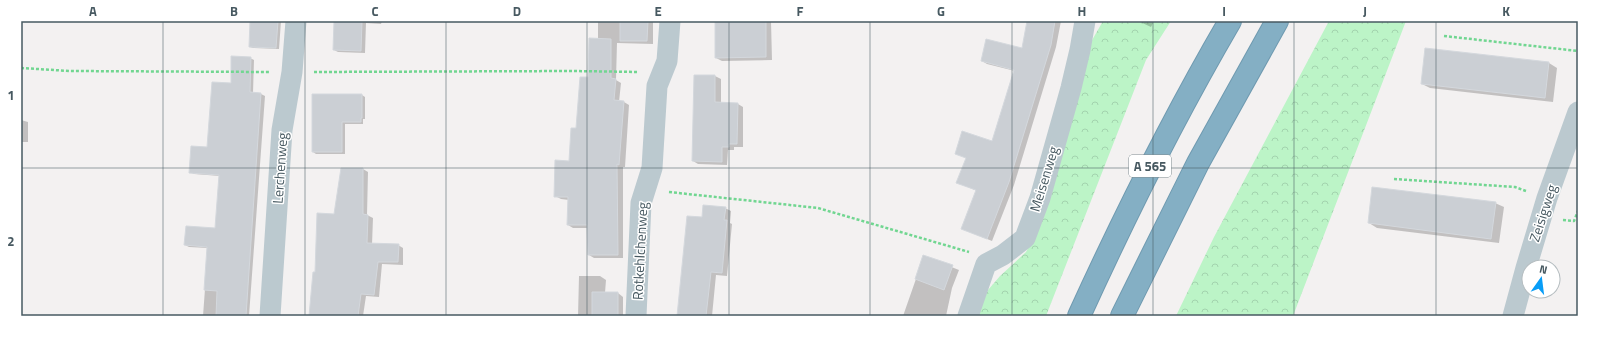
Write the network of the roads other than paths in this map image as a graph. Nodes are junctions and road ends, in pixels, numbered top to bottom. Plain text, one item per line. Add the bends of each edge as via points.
1 (296, 21) edge
2 (670, 21) edge
3 (1085, 21) edge
4 (1230, 21) edge
5 (1277, 21) edge
6 (1578, 112) edge
7 (270, 316) edge
8 (636, 316) edge
9 (968, 316) edge
10 (1078, 316) edge
11 (1122, 316) edge
12 (1514, 316) edge

1 - 7 street, Lerchenweg via 292,72 282,130
2 - 8 street, Rotkehlchenweg via 667,60 657,86 652,168 641,203
3 - 9 street, Meisenweg via 1071,88 1040,198 1025,238 986,264
4 - 10 highway, A 565 via 1158,150
5 - 11 highway, A 565 via 1198,163
6 - 12 street, Zeisigweg via 1547,198

